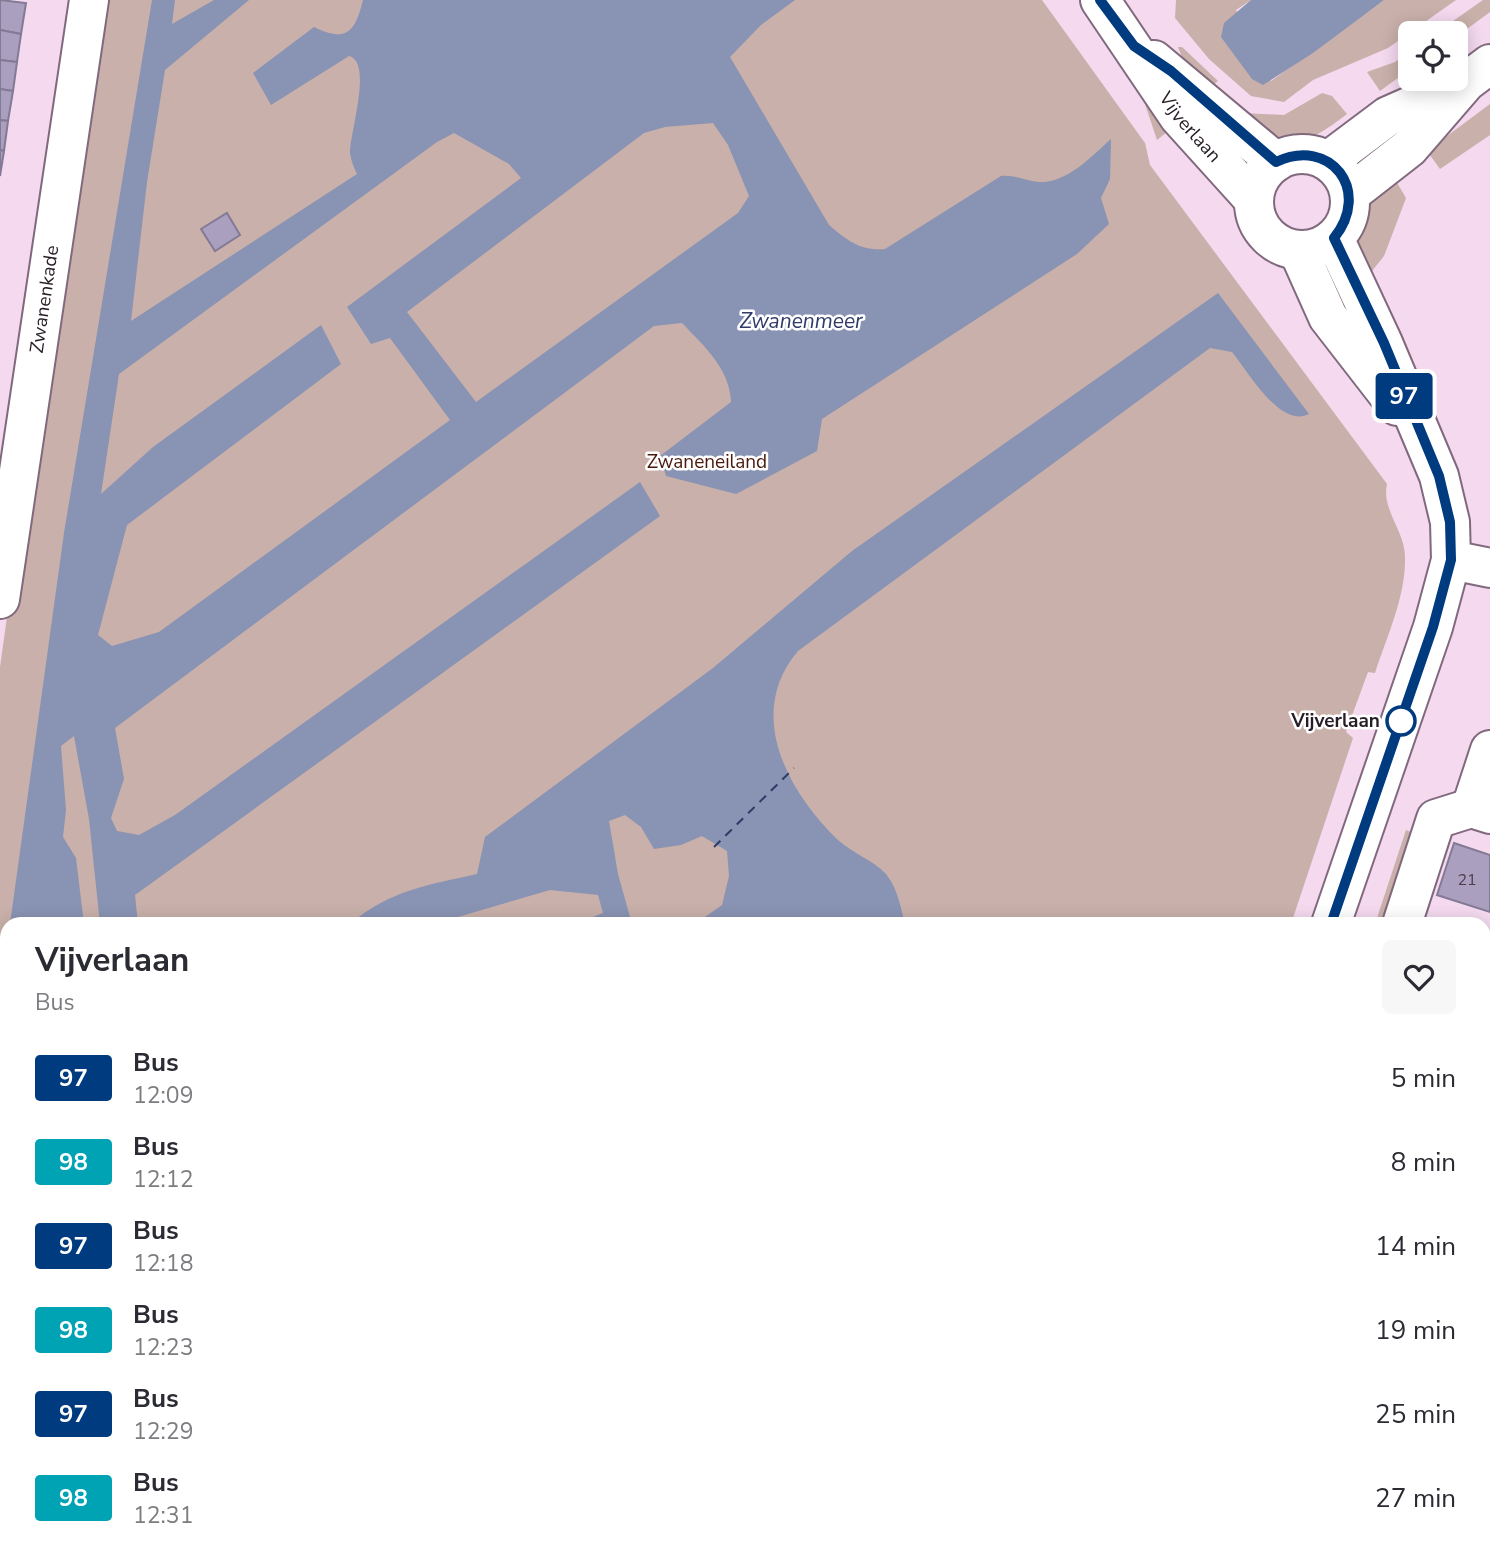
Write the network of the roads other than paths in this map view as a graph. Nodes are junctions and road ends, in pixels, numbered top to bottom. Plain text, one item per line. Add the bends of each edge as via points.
1 (89, 0) edge
2 (1124, 18) edge
3 (1478, 73) edge
4 (1276, 162) junction
5 (1328, 162) junction
6 (1349, 194) junction
7 (1254, 200) junction
8 (1334, 238) junction
9 (1298, 250) junction
10 (1419, 432) junction
11 (1451, 560) junction
12 (1490, 568) edge
13 (0, 599) edge
14 (1490, 750) edge
15 (1481, 811) edge
16 (1333, 917) edge
17 (1404, 917) edge

1 - 13 street, Zwanenkade
2 - 4 street, Vijverlaan via 1171,71
2 - 7 street, Vijverlaan via 1179,117
3 - 5 street via 1388,116
3 - 6 street via 1409,148
4 - 5 street via 1307,154
4 - 7 street via 1260,178
5 - 6 street via 1342,176
6 - 8 street via 1348,218
7 - 9 street via 1266,234
8 - 9 street
8 - 10 street via 1384,343
9 - 10 street via 1328,317
10 - 11 street via 1439,476 1450,522
11 - 12 street
11 - 16 street via 1433,627
14 - 15 street
15 - 17 street via 1436,819

